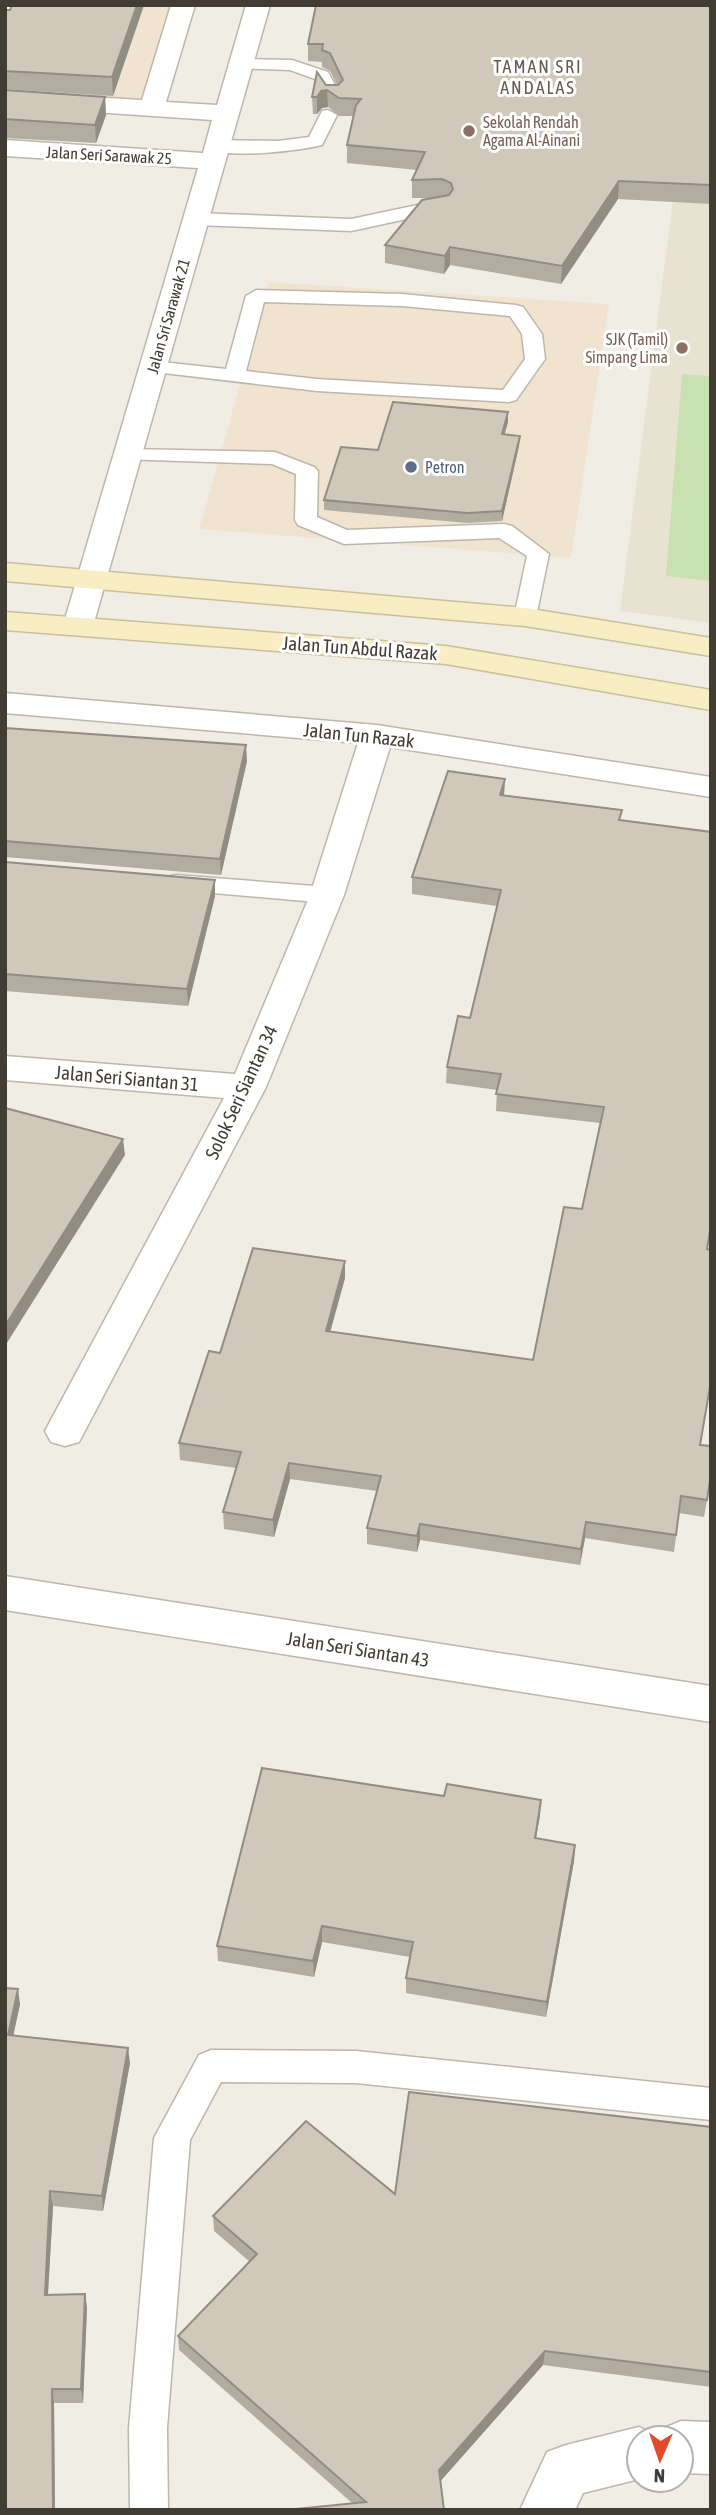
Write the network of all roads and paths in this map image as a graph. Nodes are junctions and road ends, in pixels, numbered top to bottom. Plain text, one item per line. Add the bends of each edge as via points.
1 (12, 5) edge
2 (183, 5) edge
3 (258, 5) edge
4 (5, 22) edge
5 (241, 64) junction
6 (332, 96) edge
7 (5, 99) edge
8 (152, 107) junction
9 (227, 113) junction
10 (328, 115) edge
11 (5, 148) edge
12 (216, 153) junction
13 (441, 206) edge
14 (196, 219) junction
15 (153, 367) junction
16 (234, 376) junction
17 (127, 455) junction
18 (5, 572) edge
19 (92, 578) junction
20 (525, 617) junction
21 (5, 621) edge
22 (78, 626) junction
23 (711, 647) edge
24 (711, 700) edge
25 (5, 703) edge
26 (377, 734) junction
27 (711, 787) edge
28 (152, 881) edge
29 (327, 895) junction
30 (5, 1068) edge
31 (248, 1087) junction
32 (65, 1431) dead end
33 (5, 1593) edge
34 (711, 1704) edge
35 (711, 2104) edge
36 (625, 2456) edge
37 (149, 2510) edge
38 (547, 2510) edge

1 - 4 lane
2 - 8 street
3 - 5 street, Jalan Sri Sarawak 21
5 - 6 lane via 292,65 322,76
5 - 9 street, Jalan Sri Sarawak 21
7 - 8 street
8 - 9 street
9 - 12 street, Jalan Sri Sarawak 21
10 - 12 lane via 316,141
11 - 12 street, Jalan Seri Sarawak 25
12 - 14 street, Jalan Sri Sarawak 21
13 - 14 lane via 351,225
14 - 15 street, Jalan Sri Sarawak 21
15 - 16 lane
15 - 17 street, Jalan Sri Sarawak 21
16 - 16 lane via 317,386 509,396 534,359 532,334 516,311 402,300 256,296
17 - 19 street, Jalan Sri Sarawak 21
17 - 20 lane via 275,458 307,471 306,520 344,537 504,531 538,554
18 - 19 main road
19 - 20 main road
19 - 22 street, Jalan Sri Sarawak 21
20 - 23 main road
21 - 22 main road, Jalan Tun Abdul Razak
22 - 24 main road, Jalan Tun Abdul Razak via 446,655
25 - 26 street, Jalan Tun Razak
26 - 27 street, Jalan Tun Razak
26 - 29 street, Solok Seri Siantan 34
28 - 29 lane
29 - 31 street, Solok Seri Siantan 34
30 - 31 street, Jalan Seri Siantan 31
31 - 32 street, Solok Seri Siantan 34
33 - 34 street, Jalan Seri Siantan 43
35 - 37 lane via 356,2067 211,2066 172,2138 148,2428
36 - 38 street via 566,2471

